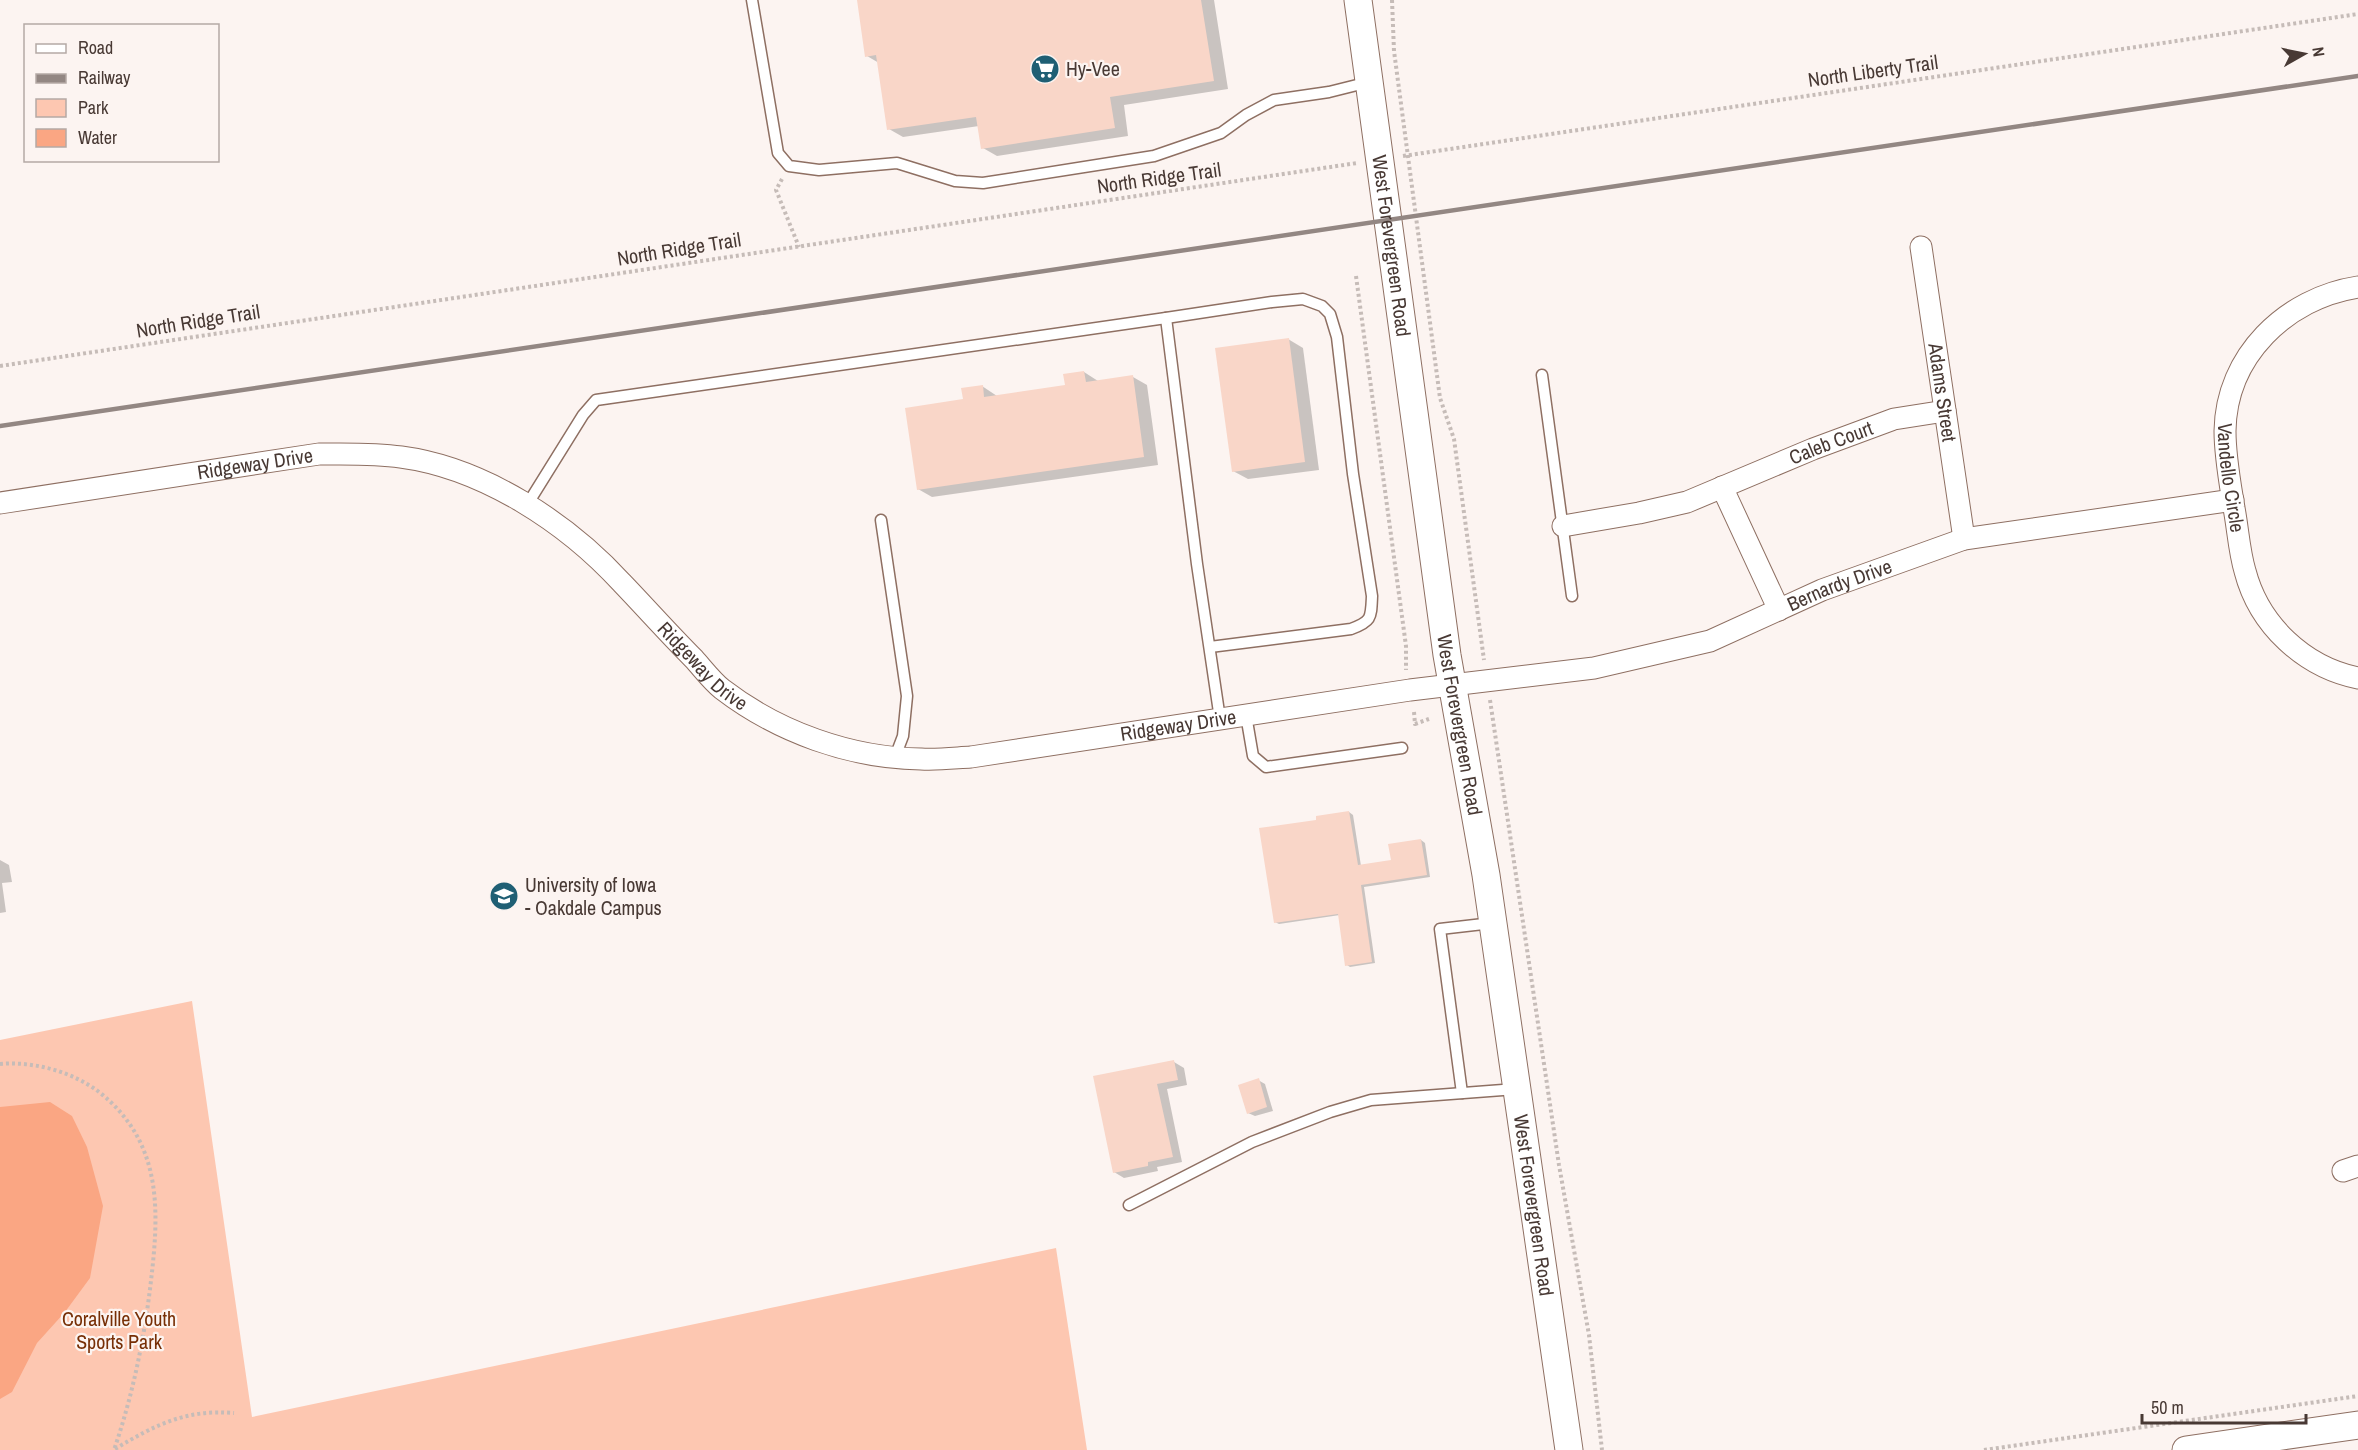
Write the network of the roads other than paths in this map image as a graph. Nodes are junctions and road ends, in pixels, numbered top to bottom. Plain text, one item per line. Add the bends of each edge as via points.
1 (752, 0) edge
2 (1358, 0) edge
3 (1370, 82) junction
4 (1921, 247) dead end
5 (2358, 287) edge
6 (1166, 318) junction
7 (1542, 375) dead end
8 (1945, 411) junction
9 (1722, 487) junction
10 (2233, 500) junction
11 (0, 503) edge
12 (527, 505) junction
13 (881, 520) dead end
14 (1563, 526) junction
15 (1964, 539) junction
16 (1572, 596) dead end
17 (1779, 610) junction
18 (1210, 647) junction
19 (2358, 678) edge
20 (1451, 684) junction
21 (1246, 715) junction
22 (1220, 719) junction
23 (1402, 748) dead end
24 (895, 757) junction
25 (1492, 922) junction
26 (1516, 1089) junction
27 (1462, 1093) junction
28 (1129, 1205) dead end
29 (2358, 1425) edge
30 (1569, 1450) edge
31 (2186, 1450) edge

1 - 3 lane via 778,153 789,166 819,170 897,163 955,181 983,183 1154,156 1221,133 1274,100
2 - 3 street, West Forevergreen Road
3 - 20 street, West Forevergreen Road
4 - 8 street, Adams Street
5 - 10 street, Vandello Circle via 2317,297 2291,311 2251,350 2237,376 2228,411 2226,447
6 - 12 lane via 596,400
6 - 18 lane
6 - 18 lane via 1304,299 1330,314 1372,596 1371,615 1366,623 1351,629
7 - 14 lane
8 - 9 street, Caleb Court via 1894,419
8 - 15 street, Adams Street
9 - 14 street, Caleb Court via 1687,502
9 - 17 street
10 - 15 street, Bernardy Drive
10 - 19 street, Vandello Circle via 2244,569 2264,614 2298,651 2319,665
11 - 12 street, Ridgeway Drive via 319,454 363,453 440,466 476,478
12 - 24 street, Ridgeway Drive via 590,551 720,688 783,726 826,744
13 - 24 lane via 907,696 903,736
14 - 16 lane
15 - 17 street, Bernardy Drive via 1822,590
17 - 20 street, Bernardy Drive via 1710,641 1594,668
18 - 22 lane
20 - 21 street, Ridgeway Drive
20 - 25 street, West Forevergreen Road
21 - 22 street, Ridgeway Drive
21 - 23 lane via 1252,756 1266,767
22 - 24 street, Ridgeway Drive via 970,757
25 - 26 street, West Forevergreen Road
25 - 27 lane via 1440,929
26 - 27 lane
26 - 30 street, West Forevergreen Road
27 - 28 lane via 1371,1101 1330,1112 1252,1142
29 - 31 street

